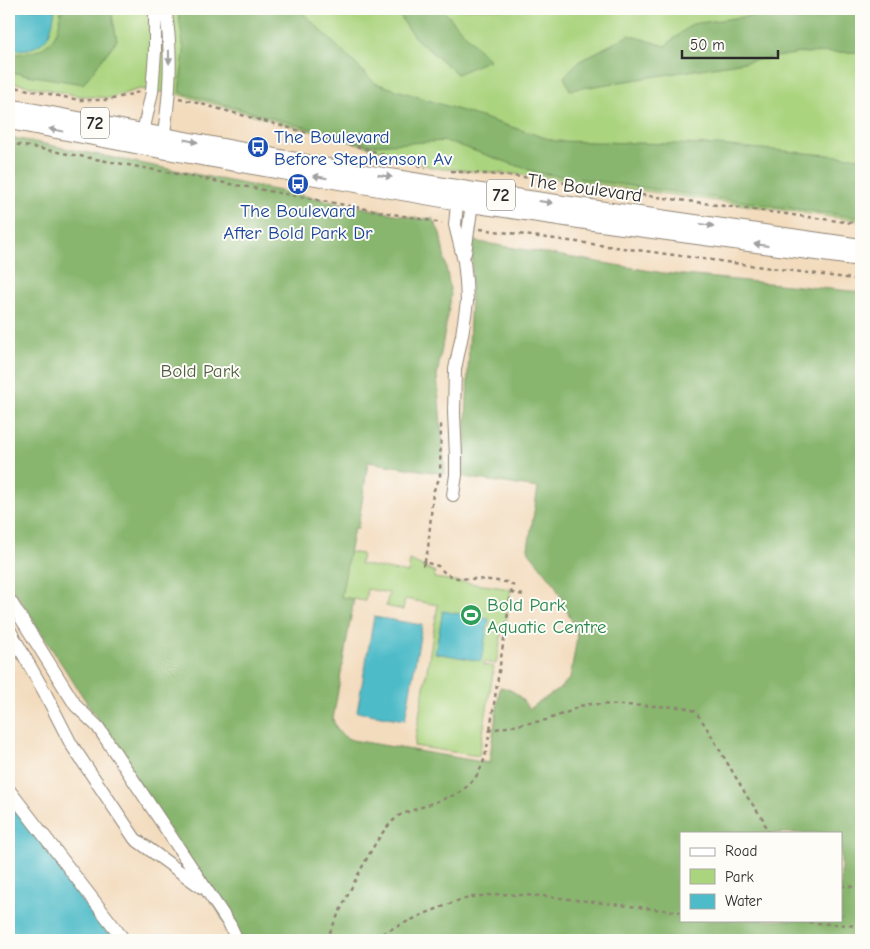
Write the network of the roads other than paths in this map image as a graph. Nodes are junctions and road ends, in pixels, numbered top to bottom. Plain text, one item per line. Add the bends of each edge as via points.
1 (154, 9) edge
2 (165, 9) edge
3 (9, 107) edge
4 (9, 121) edge
5 (141, 139) junction
6 (162, 143) junction
7 (465, 197) junction
8 (861, 247) edge
9 (861, 258) edge
10 (453, 495) dead end
11 (9, 599) edge
12 (9, 630) edge
13 (9, 790) edge
14 (209, 893) junction
15 (124, 940) edge
16 (237, 940) edge

1 - 5 lane via 156,52 152,92
2 -> 6 lane via 168,95
3 - 5 main road, The Boulevard / 72
5 -> 4 main road, The Boulevard / 72
5 - 6 main road, The Boulevard / 72
6 - 7 main road, The Boulevard / 72 via 334,168
7 -> 8 main road, The Boulevard / 72
9 -> 7 main road, The Boulevard / 72 via 586,221
7 - 10 lane via 461,226 467,302 454,369 456,475
11 - 14 lane via 76,706 98,727
12 - 14 lane via 71,744 136,840
13 - 15 lane
14 - 16 lane

